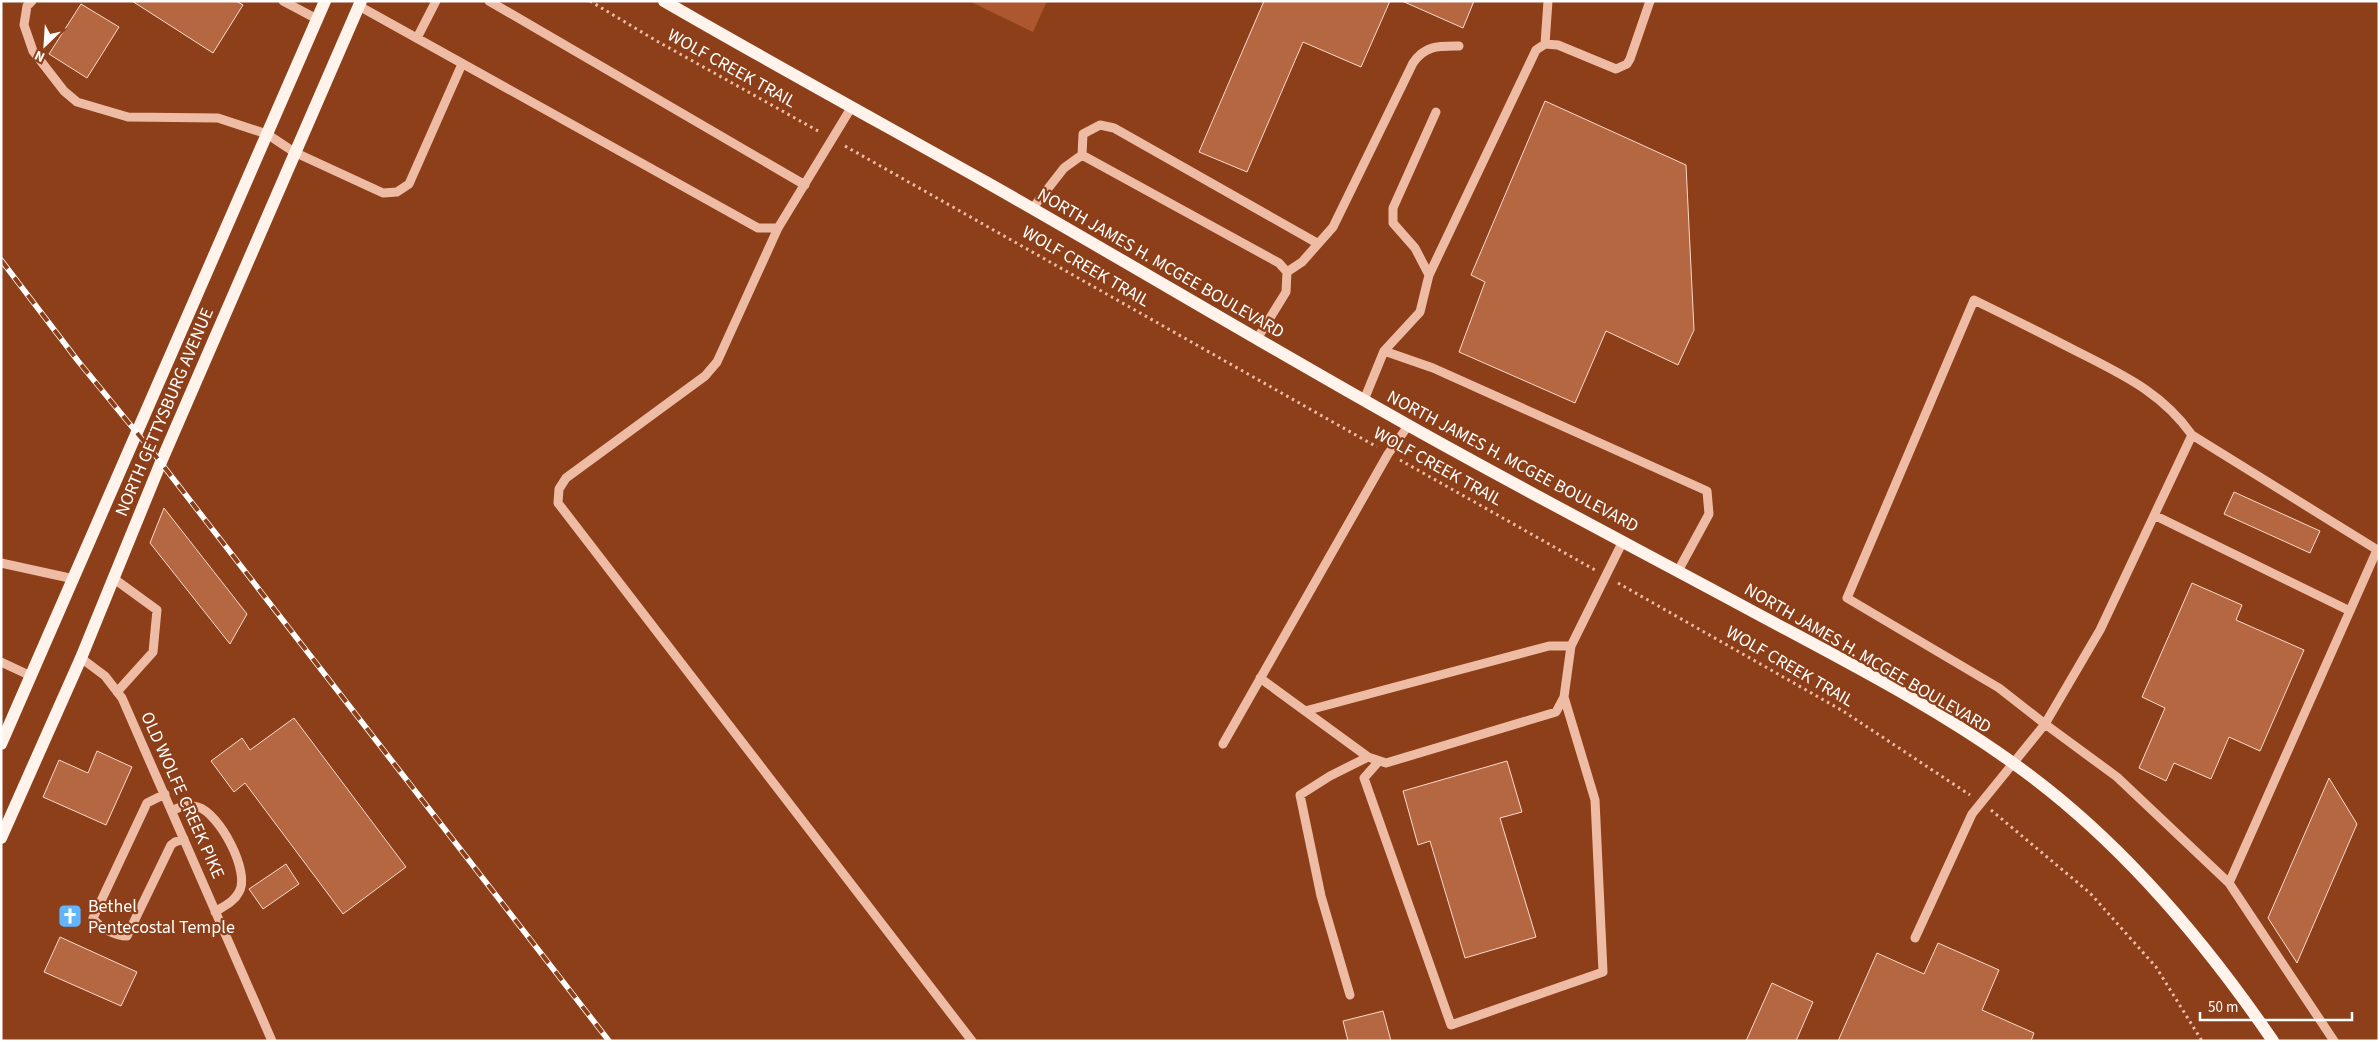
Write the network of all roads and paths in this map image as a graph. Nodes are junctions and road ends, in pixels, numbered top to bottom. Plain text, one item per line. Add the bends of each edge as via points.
1 (32, 1) edge
2 (283, 1) edge
3 (325, 1) edge
4 (436, 1) edge
5 (489, 1) edge
6 (590, 1) edge
7 (664, 1) edge
8 (1548, 1) edge
9 (1650, 1) edge
10 (360, 4) edge
11 (318, 19) junction
12 (417, 38) junction
13 (1545, 44) junction
14 (1459, 46) dead end
15 (462, 64) junction
16 (851, 108) junction
17 (1436, 112) dead end
18 (267, 134) junction
19 (833, 139) junction
20 (294, 152) junction
21 (1082, 155) junction
22 (805, 185) junction
23 (1032, 209) junction
24 (778, 228) junction
25 (1317, 244) junction
26 (1287, 272) junction
27 (1429, 276) junction
28 (1257, 339) junction
29 (1384, 351) junction
30 (1364, 400) junction
31 (1408, 426) junction
32 (2192, 435) junction
33 (1388, 454) junction
34 (2156, 516) junction
35 (1623, 541) junction
36 (2378, 550) edge
37 (1, 563) edge
38 (1678, 571) junction
39 (1606, 576) junction
40 (113, 578) junction
41 (74, 579) junction
42 (2350, 611) junction
43 (1570, 646) junction
44 (81, 658) junction
45 (1, 662) edge
46 (31, 676) junction
47 (1260, 678) junction
48 (117, 692) junction
49 (1564, 697) junction
50 (1304, 711) junction
51 (2045, 724) junction
52 (3, 737) edge
53 (1223, 744) dead end
54 (1368, 757) junction
55 (1380, 761) junction
56 (2013, 764) junction
57 (165, 794) junction
58 (1981, 802) junction
59 (172, 811) junction
60 (1, 838) edge
61 (184, 839) junction
62 (2228, 883) junction
63 (215, 912) junction
64 (1915, 938) dead end
65 (1350, 995) dead end
66 (272, 1041) edge
67 (972, 1041) edge
68 (2202, 1041) edge
69 (2272, 1041) edge
70 (2334, 1041) edge

1 - 18 street via 27,6 24,25 33,51 64,91 77,102 128,116 218,118
2 - 11 street
3 - 11 main road, NORTH GETTYSBURG AVENUE
4 - 12 street
5 - 22 street
6 - 19 path, WOLF CREEK TRAIL
7 - 16 main road, NORTH JAMES H. MCGEE BOULEVARD
8 - 13 street
9 - 13 street via 1630,59 1616,70 1558,45
10 - 12 street
10 - 20 main road, NORTH GETTYSBURG AVENUE
11 - 18 main road, NORTH GETTYSBURG AVENUE
12 - 15 street
13 - 27 street via 1536,50
14 - 25 street via 1437,46 1420,53 1333,226
15 - 20 street via 408,184 397,192 383,193
15 - 24 street via 758,228
16 - 19 street
16 - 23 main road, NORTH JAMES H. MCGEE BOULEVARD
17 - 27 street via 1393,208 1393,223 1415,248
18 - 20 street
18 - 41 main road, NORTH GETTYSBURG AVENUE
19 - 22 street
19 - 33 path, WOLF CREEK TRAIL
20 - 40 main road, NORTH GETTYSBURG AVENUE
21 - 23 street via 1064,168
21 - 25 street via 1084,134 1100,124 1114,128
21 - 26 street via 1279,263
22 - 24 street
23 - 28 main road, NORTH JAMES H. MCGEE BOULEVARD
24 - 67 street via 717,362 705,376 566,478 559,489 558,503
25 - 26 street via 1302,262
26 - 28 street via 1286,292
27 - 29 street via 1420,312
28 - 30 main road, NORTH JAMES H. MCGEE BOULEVARD
29 - 30 street
29 - 38 street via 1433,368 1707,491 1709,514
30 - 31 main road, NORTH JAMES H. MCGEE BOULEVARD
31 - 33 street
31 - 35 main road, NORTH JAMES H. MCGEE BOULEVARD
32 - 34 street
32 - 36 street
32 - 51 street via 2166,404 2139,384 1974,300 1847,598 1999,688
33 - 39 path, WOLF CREEK TRAIL
33 - 47 street
34 - 42 street
34 - 51 street via 2100,630
35 - 38 main road, NORTH JAMES H. MCGEE BOULEVARD
35 - 39 street
36 - 42 street
37 - 41 street
38 - 56 main road, NORTH JAMES H. MCGEE BOULEVARD via 1925,707
39 - 43 street
39 - 58 path, WOLF CREEK TRAIL via 1843,711
40 - 44 main road, NORTH GETTYSBURG AVENUE
40 - 48 street via 157,610 152,652
41 - 46 main road, NORTH GETTYSBURG AVENUE
42 - 62 street
43 - 49 street
43 - 50 street via 1549,646
44 - 48 street, OLD WOLFE CREEK PIKE via 105,676
44 - 60 main road, NORTH GETTYSBURG AVENUE
45 - 46 street
46 - 52 main road, NORTH GETTYSBURG AVENUE
47 - 50 street
47 - 53 street
48 - 57 street, OLD WOLFE CREEK PIKE
49 - 55 street via 1556,712 1386,763
49 - 55 street via 1595,800 1604,972 1451,1025 1364,778
50 - 54 street
51 - 56 street
51 - 62 street via 2118,777
54 - 55 street
54 - 65 street via 1300,794 1321,896
56 - 58 street
56 - 69 main road, NORTH JAMES H. MCGEE BOULEVARD via 2093,828 2155,891 2205,948
57 - 59 street, OLD WOLFE CREEK PIKE
57 - 61 street via 147,803 93,918 98,925 127,936 171,845
58 - 64 street via 1972,814
58 - 68 path, WOLF CREEK TRAIL via 2090,893 2156,968
59 - 61 street, OLD WOLFE CREEK PIKE
59 - 63 street via 182,805 199,807 210,815 228,839 241,866 241,891
61 - 63 street, OLD WOLFE CREEK PIKE
62 - 70 street
63 - 66 street, OLD WOLFE CREEK PIKE

